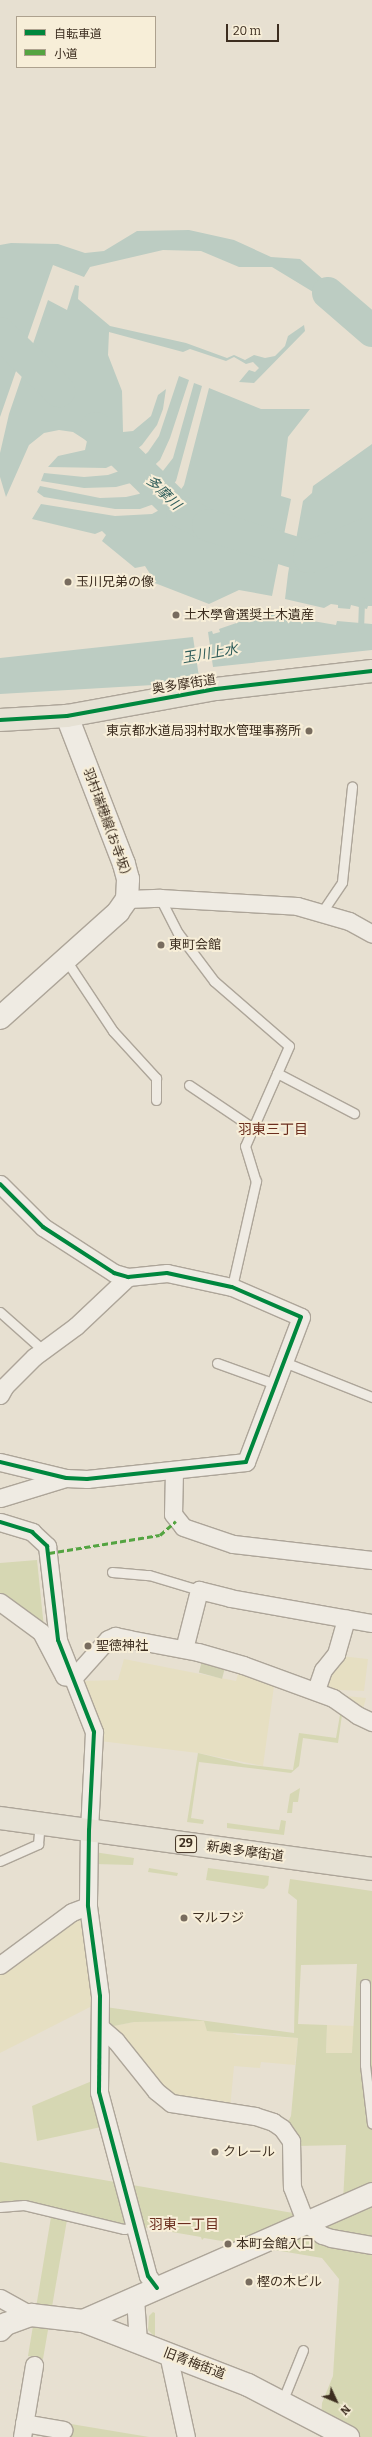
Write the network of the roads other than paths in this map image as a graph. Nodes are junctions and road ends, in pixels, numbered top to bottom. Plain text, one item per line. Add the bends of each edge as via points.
1 (372, 671) edge
2 (67, 716) junction
3 (0, 720) edge
4 (352, 787) dead end
5 (160, 898) junction
6 (127, 899) junction
7 (322, 912) junction
8 (372, 934) edge
9 (66, 960) junction
10 (0, 1018) edge
11 (277, 1073) junction
12 (190, 1085) dead end
13 (156, 1100) dead end
14 (354, 1113) dead end
15 (253, 1128) junction
16 (0, 1184) edge
17 (128, 1278) junction
18 (232, 1287) junction
19 (0, 1312) edge
20 (43, 1350) junction
21 (284, 1362) junction
22 (217, 1363) dead end
23 (275, 1384) junction
24 (0, 1395) edge
25 (372, 1397) edge
26 (0, 1462) edge
27 (174, 1471) junction
28 (66, 1478) junction
29 (0, 1498) edge
30 (0, 1522) edge
31 (372, 1560) edge
32 (112, 1572) dead end
33 (199, 1590) junction
34 (0, 1602) edge
35 (346, 1618) junction
36 (372, 1623) edge
37 (184, 1649) junction
38 (73, 1678) junction
39 (316, 1690) junction
40 (372, 1722) edge
41 (0, 1818) edge
42 (40, 1823) junction
43 (89, 1830) junction
44 (0, 1861) edge
45 (372, 1869) edge
46 (88, 1906) junction
47 (0, 1965) edge
48 (365, 1984) dead end
49 (100, 2027) junction
50 (372, 2124) edge
51 (372, 2194) edge
52 (0, 2207) edge
53 (306, 2223) junction
54 (134, 2227) junction
55 (372, 2246) edge
56 (157, 2288) junction
57 (0, 2298) edge
58 (135, 2298) junction
59 (31, 2315) junction
60 (83, 2321) junction
61 (0, 2330) edge
62 (138, 2342) junction
63 (303, 2350) dead end
64 (168, 2354) junction
65 (34, 2364) dead end
66 (282, 2402) junction
67 (23, 2430) edge
68 (63, 2430) dead end
69 (186, 2437) edge
70 (348, 2437) edge

1 - 2 main road, 奥多摩街道 via 216,689
2 - 3 main road, 奥多摩街道
2 - 6 street, 羽村瑞穂線(お寺坂) via 124,864 128,879
4 - 7 lane via 342,882
5 - 6 street
5 - 7 street via 297,906
5 - 11 lane via 178,933 214,981 289,1046
6 - 9 street via 118,912
7 - 8 street via 349,921
9 - 10 street
9 - 13 lane via 113,1031 156,1078
11 - 14 lane
11 - 15 lane
12 - 15 lane
15 - 18 lane via 245,1146 256,1181
16 - 17 street via 43,1227 114,1273
17 - 18 street via 167,1273
17 - 20 street via 76,1326
18 - 21 street via 301,1318
19 - 20 lane
20 - 24 street via 5,1386
21 - 23 street
21 - 25 lane
22 - 23 lane
23 - 27 street via 246,1462
26 - 28 street
27 - 28 street
27 - 31 street via 174,1514 183,1527 232,1544
28 - 29 street
30 - 38 street via 37,1535 46,1546 58,1640
32 - 33 lane via 149,1575
33 - 35 street via 230,1598
33 - 37 street
34 - 38 street via 40,1632 64,1676
35 - 36 street
35 - 39 street via 336,1654 323,1670
37 - 38 street via 115,1636 108,1639
37 - 39 street via 243,1664
38 - 43 street via 91,1720 96,1741
39 - 40 street via 338,1700 357,1715
41 - 42 main road, 新奥多摩街道 / 29
42 - 43 main road, 新奥多摩街道 / 29
42 - 44 lane via 38,1844
43 - 45 main road, 新奥多摩街道 / 29
43 - 46 street
46 - 47 street via 72,1912
46 - 49 street via 100,1996
48 - 50 lane via 365,2065
49 - 53 street via 116,2040 156,2091 171,2103 255,2116 282,2128 291,2141 292,2187
49 - 54 street via 98,2092
51 - 53 street
52 - 54 lane via 24,2206 124,2229
53 - 55 street via 322,2235
53 - 56 street
54 - 56 street via 148,2276
56 - 58 street
57 - 59 street
58 - 60 street
58 - 62 street
59 - 60 street, 旧青梅街道
59 - 61 street via 6,2324
60 - 62 street, 旧青梅街道
62 - 64 street, 旧青梅街道
63 - 66 lane
64 - 66 street, 旧青梅街道 via 248,2385
64 - 69 street
65 - 67 street
66 - 70 street, 旧青梅街道
67 - 68 street

